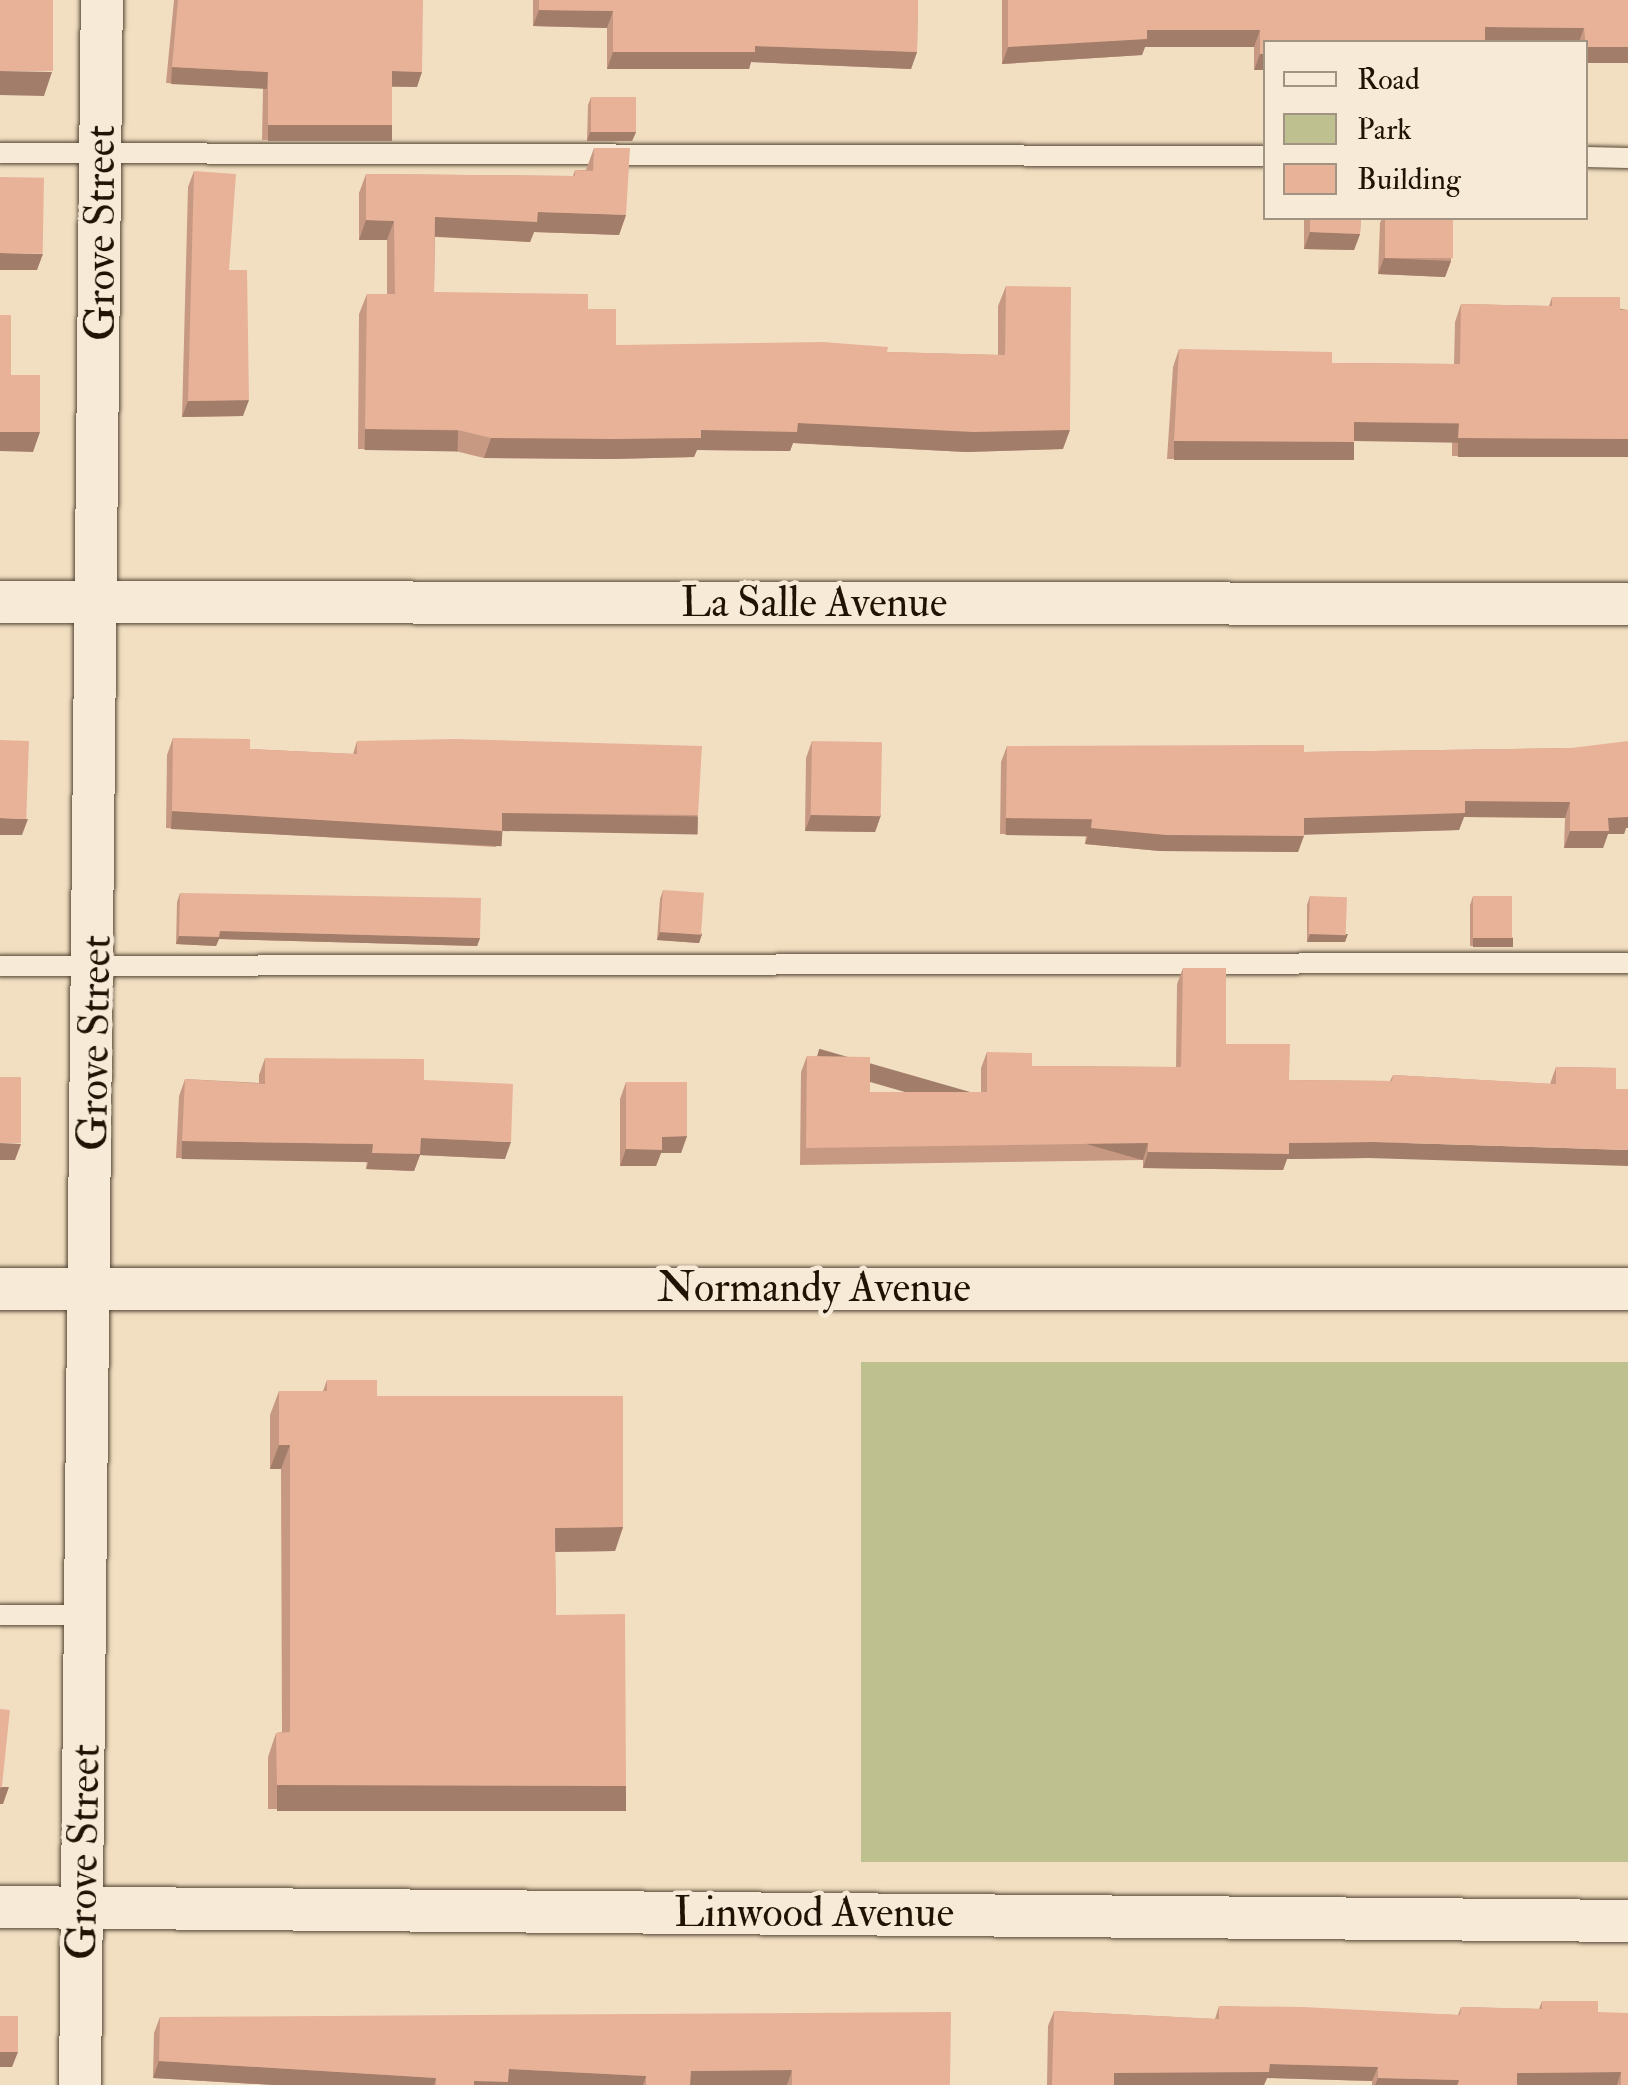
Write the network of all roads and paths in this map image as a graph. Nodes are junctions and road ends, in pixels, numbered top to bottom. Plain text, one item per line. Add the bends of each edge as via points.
1 (102, 0) edge
2 (102, 152) junction
3 (0, 153) edge
4 (1263, 156) edge
5 (1588, 158) edge
6 (1628, 158) edge
7 (0, 602) edge
8 (99, 602) junction
9 (1628, 604) edge
10 (1628, 963) edge
11 (0, 966) edge
12 (95, 966) junction
13 (91, 1287) junction
14 (0, 1289) edge
15 (1628, 1289) edge
16 (0, 1615) edge
17 (87, 1615) junction
18 (0, 1907) edge
19 (83, 1907) junction
20 (1628, 1920) edge
21 (80, 2085) edge

1 - 2 street, Grove Street
2 - 3 lane
2 - 4 lane
2 - 8 street, Grove Street
5 - 6 lane
7 - 8 street, La Salle Avenue
8 - 9 street, La Salle Avenue
8 - 12 street, Grove Street
10 - 12 lane
11 - 12 lane
12 - 13 street, Grove Street
13 - 14 street, Normandy Avenue
13 - 15 street, Normandy Avenue
13 - 17 street, Grove Street
16 - 17 lane
17 - 19 street, Grove Street
18 - 19 street, Linwood Avenue
19 - 20 street, Linwood Avenue
19 - 21 street, Grove Street

